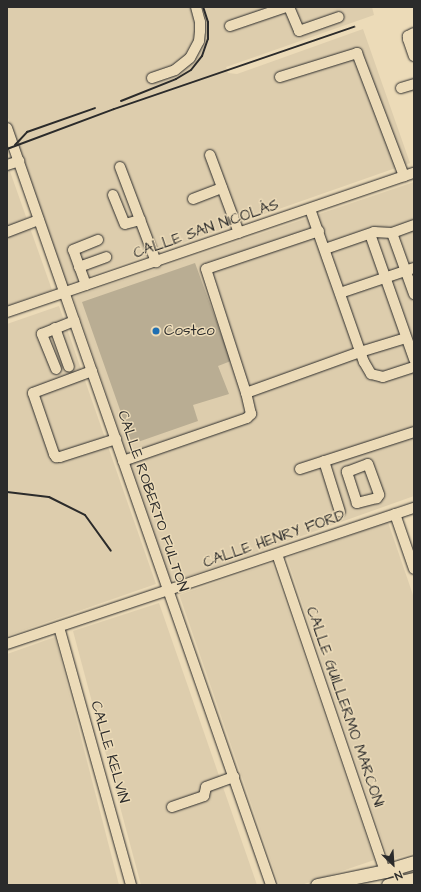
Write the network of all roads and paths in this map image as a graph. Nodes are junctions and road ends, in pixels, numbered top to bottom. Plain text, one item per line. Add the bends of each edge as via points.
1 (196, 7) edge
2 (286, 7) edge
3 (289, 7) edge
4 (339, 17) dead end
5 (230, 26) dead end
6 (414, 33) edge
7 (414, 56) edge
8 (280, 77) dead end
9 (152, 78) dead end
10 (414, 84) edge
11 (401, 88) dead end
12 (7, 128) edge
13 (210, 155) dead end
14 (18, 161) junction
15 (7, 165) edge
16 (120, 168) dead end
17 (414, 173) edge
18 (404, 176) junction
19 (222, 188) junction
20 (113, 195) dead end
21 (193, 199) dead end
22 (310, 209) junction
23 (40, 220) junction
24 (140, 220) junction
25 (414, 225) edge
26 (319, 231) junction
27 (7, 232) edge
28 (239, 233) junction
29 (392, 233) junction
30 (370, 234) junction
31 (98, 240) dead end
32 (325, 249) junction
33 (106, 257) dead end
34 (156, 262) junction
35 (79, 267) junction
36 (410, 269) edge
37 (385, 278) junction
38 (86, 285) junction
39 (64, 292) junction
40 (340, 293) junction
41 (414, 294) edge
42 (7, 312) edge
43 (74, 321) junction
44 (55, 328) junction
45 (406, 338) junction
46 (360, 352) junction
47 (414, 359) edge
48 (414, 367) edge
49 (69, 368) dead end
50 (56, 369) dead end
51 (92, 371) junction
52 (246, 393) junction
53 (414, 432) edge
54 (116, 439) junction
55 (352, 452) junction
56 (123, 461) junction
57 (324, 461) junction
58 (357, 467) dead end
59 (300, 469) dead end
60 (414, 508) edge
61 (340, 512) dead end
62 (395, 514) junction
63 (277, 554) junction
64 (414, 569) edge
65 (168, 590) junction
66 (59, 627) junction
67 (7, 644) edge
68 (234, 777) junction
69 (172, 807) dead end
70 (414, 862) edge
71 (385, 871) junction
72 (414, 879) edge
73 (132, 885) edge
74 (271, 885) edge
75 (317, 885) edge
76 (388, 885) edge

1 - 9 street via 200,31 197,45 190,58 176,70
2 - 5 street
3 - 4 street via 299,31
6 - 7 street via 408,36 408,39
8 - 18 street via 357,52
10 - 11 street
12 - 14 street, CALLE ROBERTO FULTON
13 - 19 street
14 - 15 street
14 - 23 street, CALLE ROBERTO FULTON
16 - 24 street
17 - 18 street, CALLE SAN NICOLÁS
18 - 22 street, CALLE SAN NICOLÁS
19 - 21 street
19 - 28 street
20 - 24 street via 125,224
22 - 26 street
22 - 28 street, CALLE SAN NICOLÁS
23 - 27 street
23 - 39 street, CALLE ROBERTO FULTON
24 - 34 street
25 - 29 street
26 - 32 street
26 - 52 street via 206,269
28 - 34 street, CALLE SAN NICOLÁS
29 - 30 street
29 - 36 street
30 - 32 street
30 - 37 street
31 - 35 street via 73,250
32 - 40 street
33 - 35 street
34 - 38 street, CALLE SAN NICOLÁS
35 - 38 street
36 - 37 street
36 - 41 street
37 - 40 street
37 - 45 street
38 - 39 street, CALLE SAN NICOLÁS
39 - 42 street, CALLE SAN NICOLÁS
39 - 43 street, CALLE ROBERTO FULTON
40 - 46 street
43 - 44 street
43 - 51 street, CALLE ROBERTO FULTON
44 - 49 street
44 - 50 street via 44,332 42,336
45 - 46 street
45 - 47 street
46 - 48 street via 371,374 383,377
46 - 52 street
51 - 54 street, CALLE ROBERTO FULTON
51 - 54 street via 33,393 54,454 60,457
52 - 56 street via 250,414 247,418
53 - 55 street
54 - 56 street, CALLE ROBERTO FULTON
55 - 57 street
55 - 58 street
56 - 65 street, CALLE ROBERTO FULTON
57 - 59 street
57 - 61 street
60 - 62 street, CALLE HENRY FORD
62 - 63 street, CALLE HENRY FORD
62 - 64 street
63 - 65 street, CALLE HENRY FORD
63 - 71 street, CALLE GUILLERMO MARCONI
65 - 66 street, CALLE HENRY FORD
65 - 68 street, CALLE ROBERTO FULTON
66 - 67 street, CALLE HENRY FORD
66 - 73 street, CALLE KELVIN
68 - 69 street via 206,787 204,796
68 - 74 street, CALLE ROBERTO FULTON
70 - 71 main road
71 - 75 main road
72 - 76 main road

